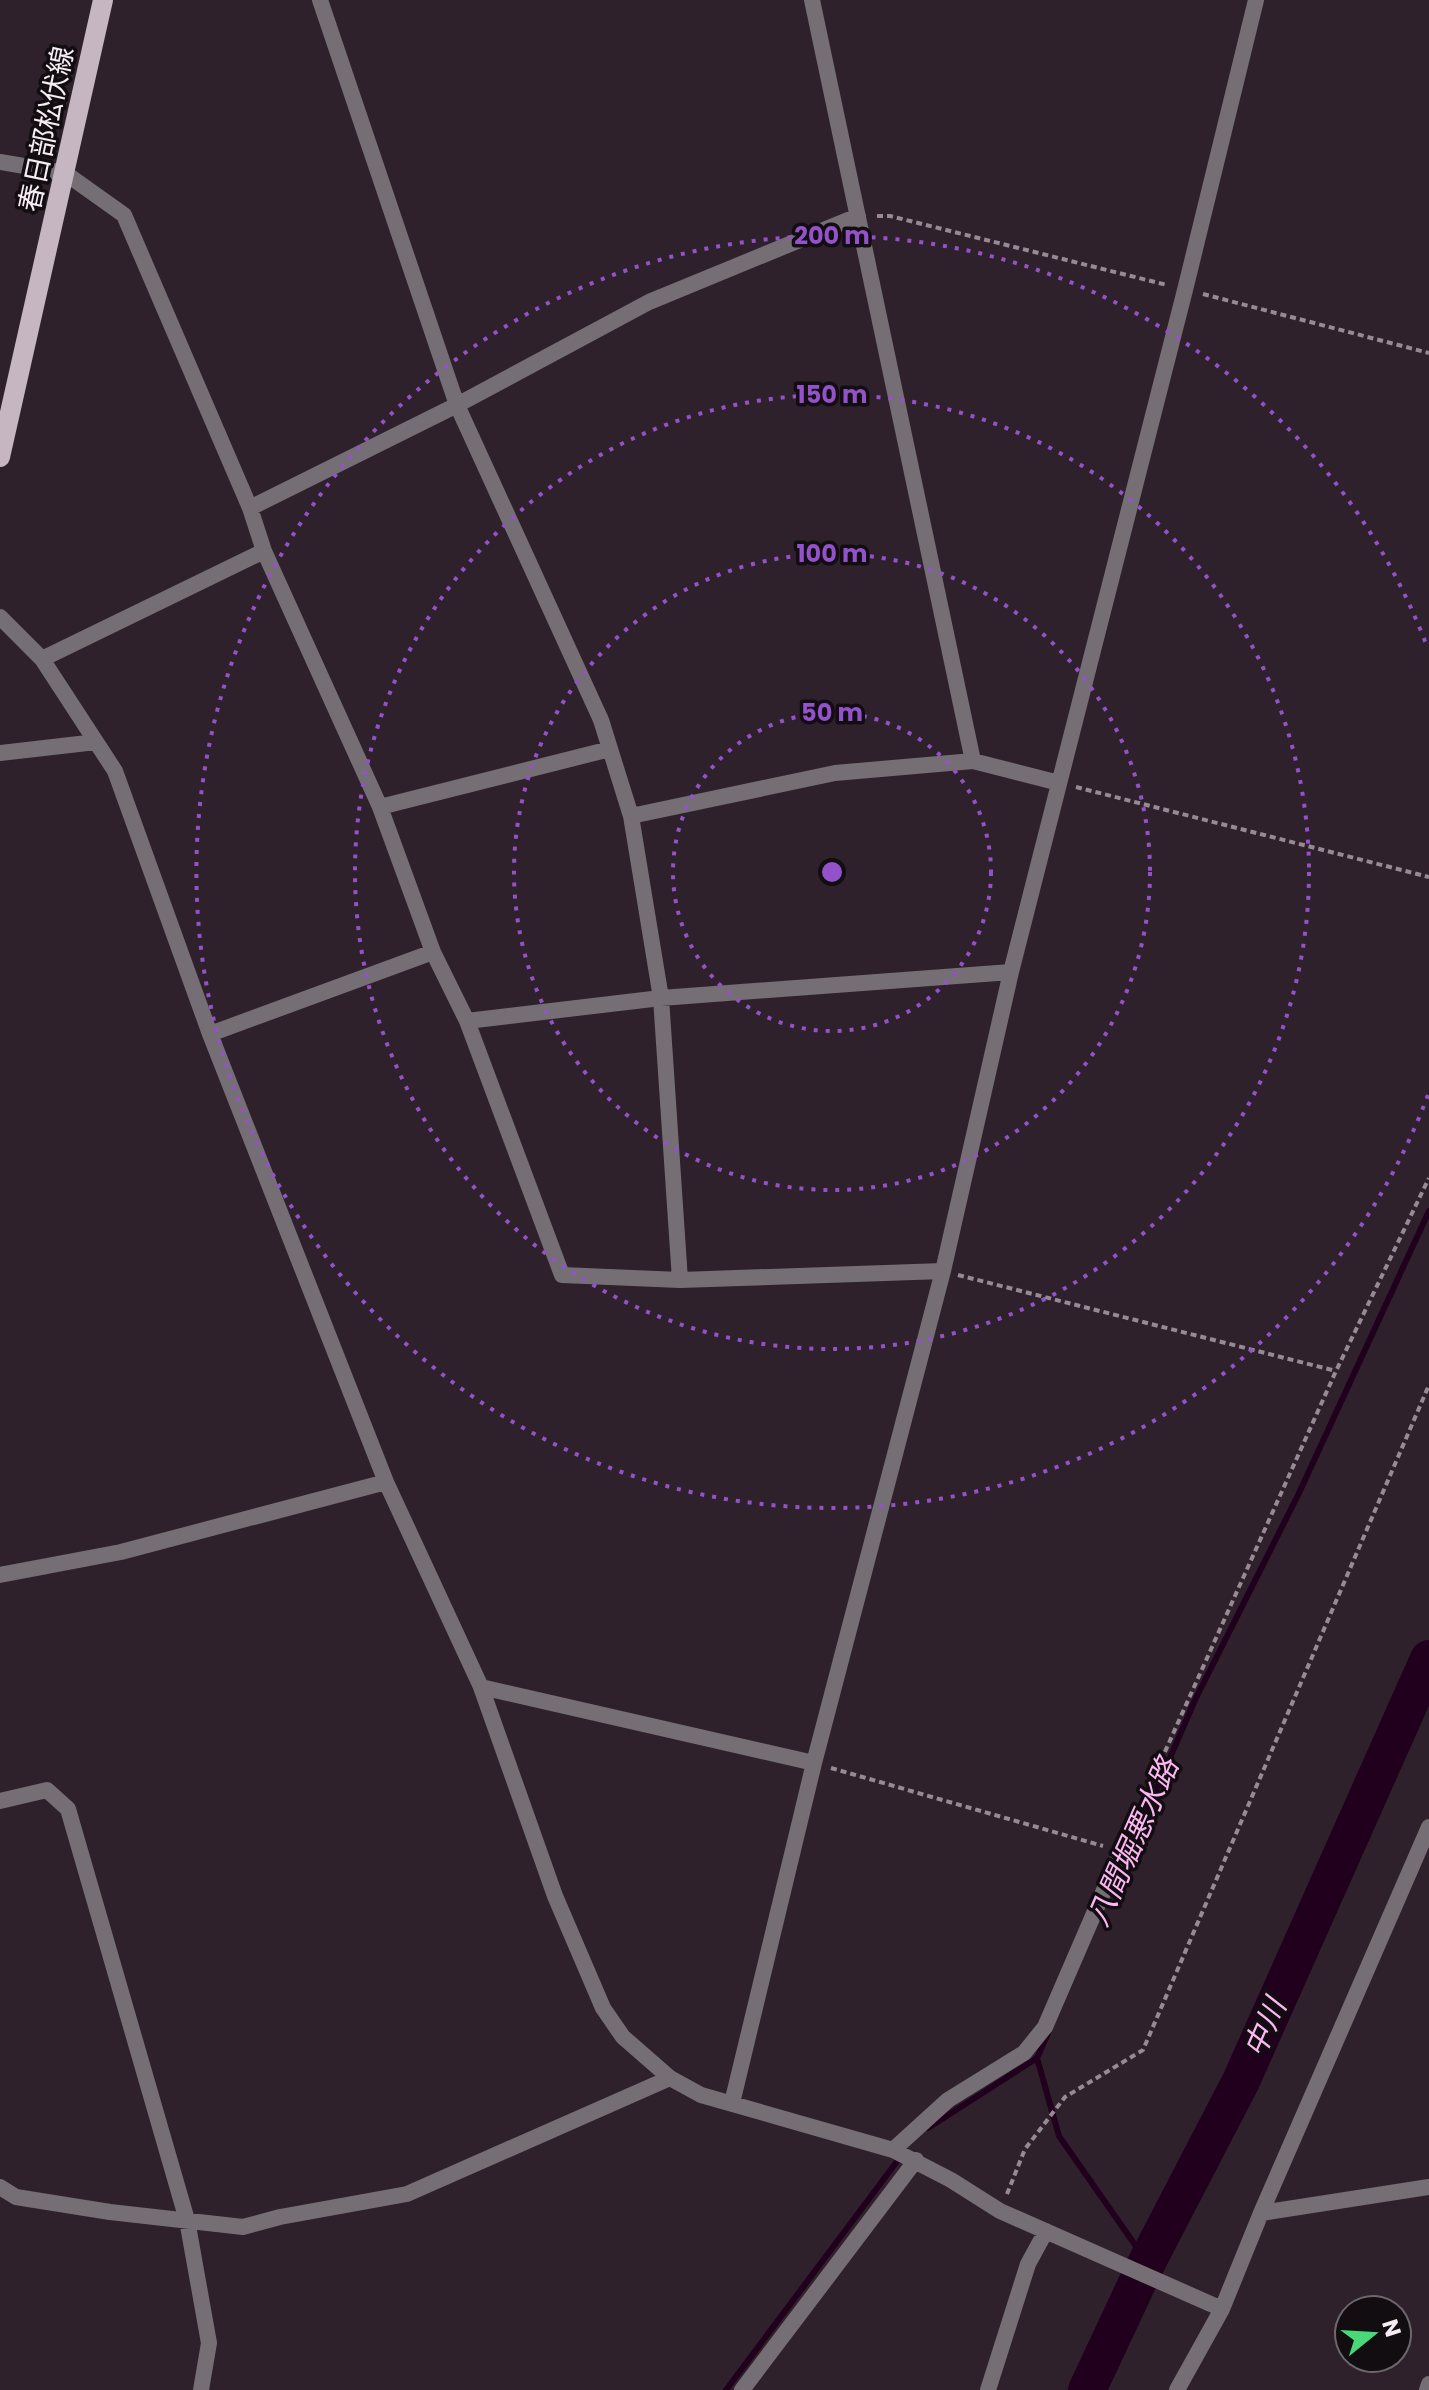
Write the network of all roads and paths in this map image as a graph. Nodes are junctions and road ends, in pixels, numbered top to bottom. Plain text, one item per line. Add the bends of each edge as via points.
1 (103, 0) edge
2 (320, 0) edge
3 (812, 0) edge
4 (1256, 0) edge
5 (0, 162) edge
6 (65, 173) junction
7 (858, 216) junction
8 (1185, 290) junction
9 (1429, 353) edge
10 (457, 405) junction
11 (0, 457) edge
12 (250, 508) junction
13 (264, 551) junction
14 (0, 617) edge
15 (42, 659) junction
16 (96, 742) junction
17 (610, 749) junction
18 (0, 753) edge
19 (973, 761) junction
20 (1059, 783) junction
21 (380, 807) junction
22 (631, 816) junction
23 (1429, 877) edge
24 (433, 952) junction
25 (1011, 972) junction
26 (661, 998) junction
27 (467, 1021) junction
28 (210, 1034) junction
29 (1429, 1178) edge
30 (943, 1271) junction
31 (680, 1280) junction
32 (1336, 1371) junction
33 (1429, 1385) edge
34 (386, 1482) junction
35 (0, 1575) edge
36 (481, 1687) junction
37 (814, 1763) junction
38 (0, 1801) edge
39 (1429, 1827) edge
40 (1121, 1851) junction
41 (670, 2078) junction
42 (732, 2103) junction
43 (893, 2150) junction
44 (916, 2160) junction
45 (0, 2187) edge
46 (1429, 2187) edge
47 (1000, 2211) junction
48 (1261, 2213) junction
49 (187, 2220) junction
50 (1046, 2231) junction
51 (1222, 2309) junction
52 (1429, 2384) edge
53 (201, 2390) edge
54 (742, 2390) edge
55 (988, 2390) edge
56 (1177, 2390) edge
57 (1427, 2390) edge

1 - 6 main road, 春日部松伏線
2 - 10 street
3 - 7 street
4 - 8 street
5 - 6 street
6 - 11 main road, 春日部松伏線
6 - 12 street via 124,215
7 - 8 path via 890,216
7 - 10 street via 662,296
7 - 19 street
8 - 9 path
8 - 20 street
10 - 12 street
10 - 17 street
12 - 13 street
13 - 15 street
13 - 21 street
14 - 15 street
15 - 16 street
16 - 18 street
16 - 28 street via 115,771
17 - 21 street
17 - 22 street
19 - 20 street
19 - 22 street via 835,773
20 - 23 path
20 - 25 street
21 - 24 street
22 - 26 street
24 - 27 street
24 - 28 street
25 - 26 street
25 - 30 street
26 - 27 street
26 - 31 street
27 - 31 street via 562,1275
28 - 34 street
29 - 32 path
30 - 31 street
30 - 32 path
30 - 37 street
32 - 40 path
33 - 47 path via 1143,2050 1065,2097 1025,2149
34 - 35 street via 121,1552
34 - 36 street
36 - 37 street
36 - 41 street via 555,1896 603,2008 623,2037
37 - 40 path
37 - 42 street
38 - 49 street via 47,1790 68,1809
39 - 48 street
40 - 43 street via 1045,2027 1024,2053 948,2100
41 - 42 street via 701,2095
41 - 49 street via 407,2194 243,2227
42 - 43 street
43 - 44 street
44 - 47 street
44 - 54 street
45 - 49 street via 16,2197
46 - 48 street
47 - 50 street
48 - 51 street
49 - 53 street via 209,2343
50 - 51 street
50 - 55 street via 1028,2264
51 - 56 street
52 - 57 street

